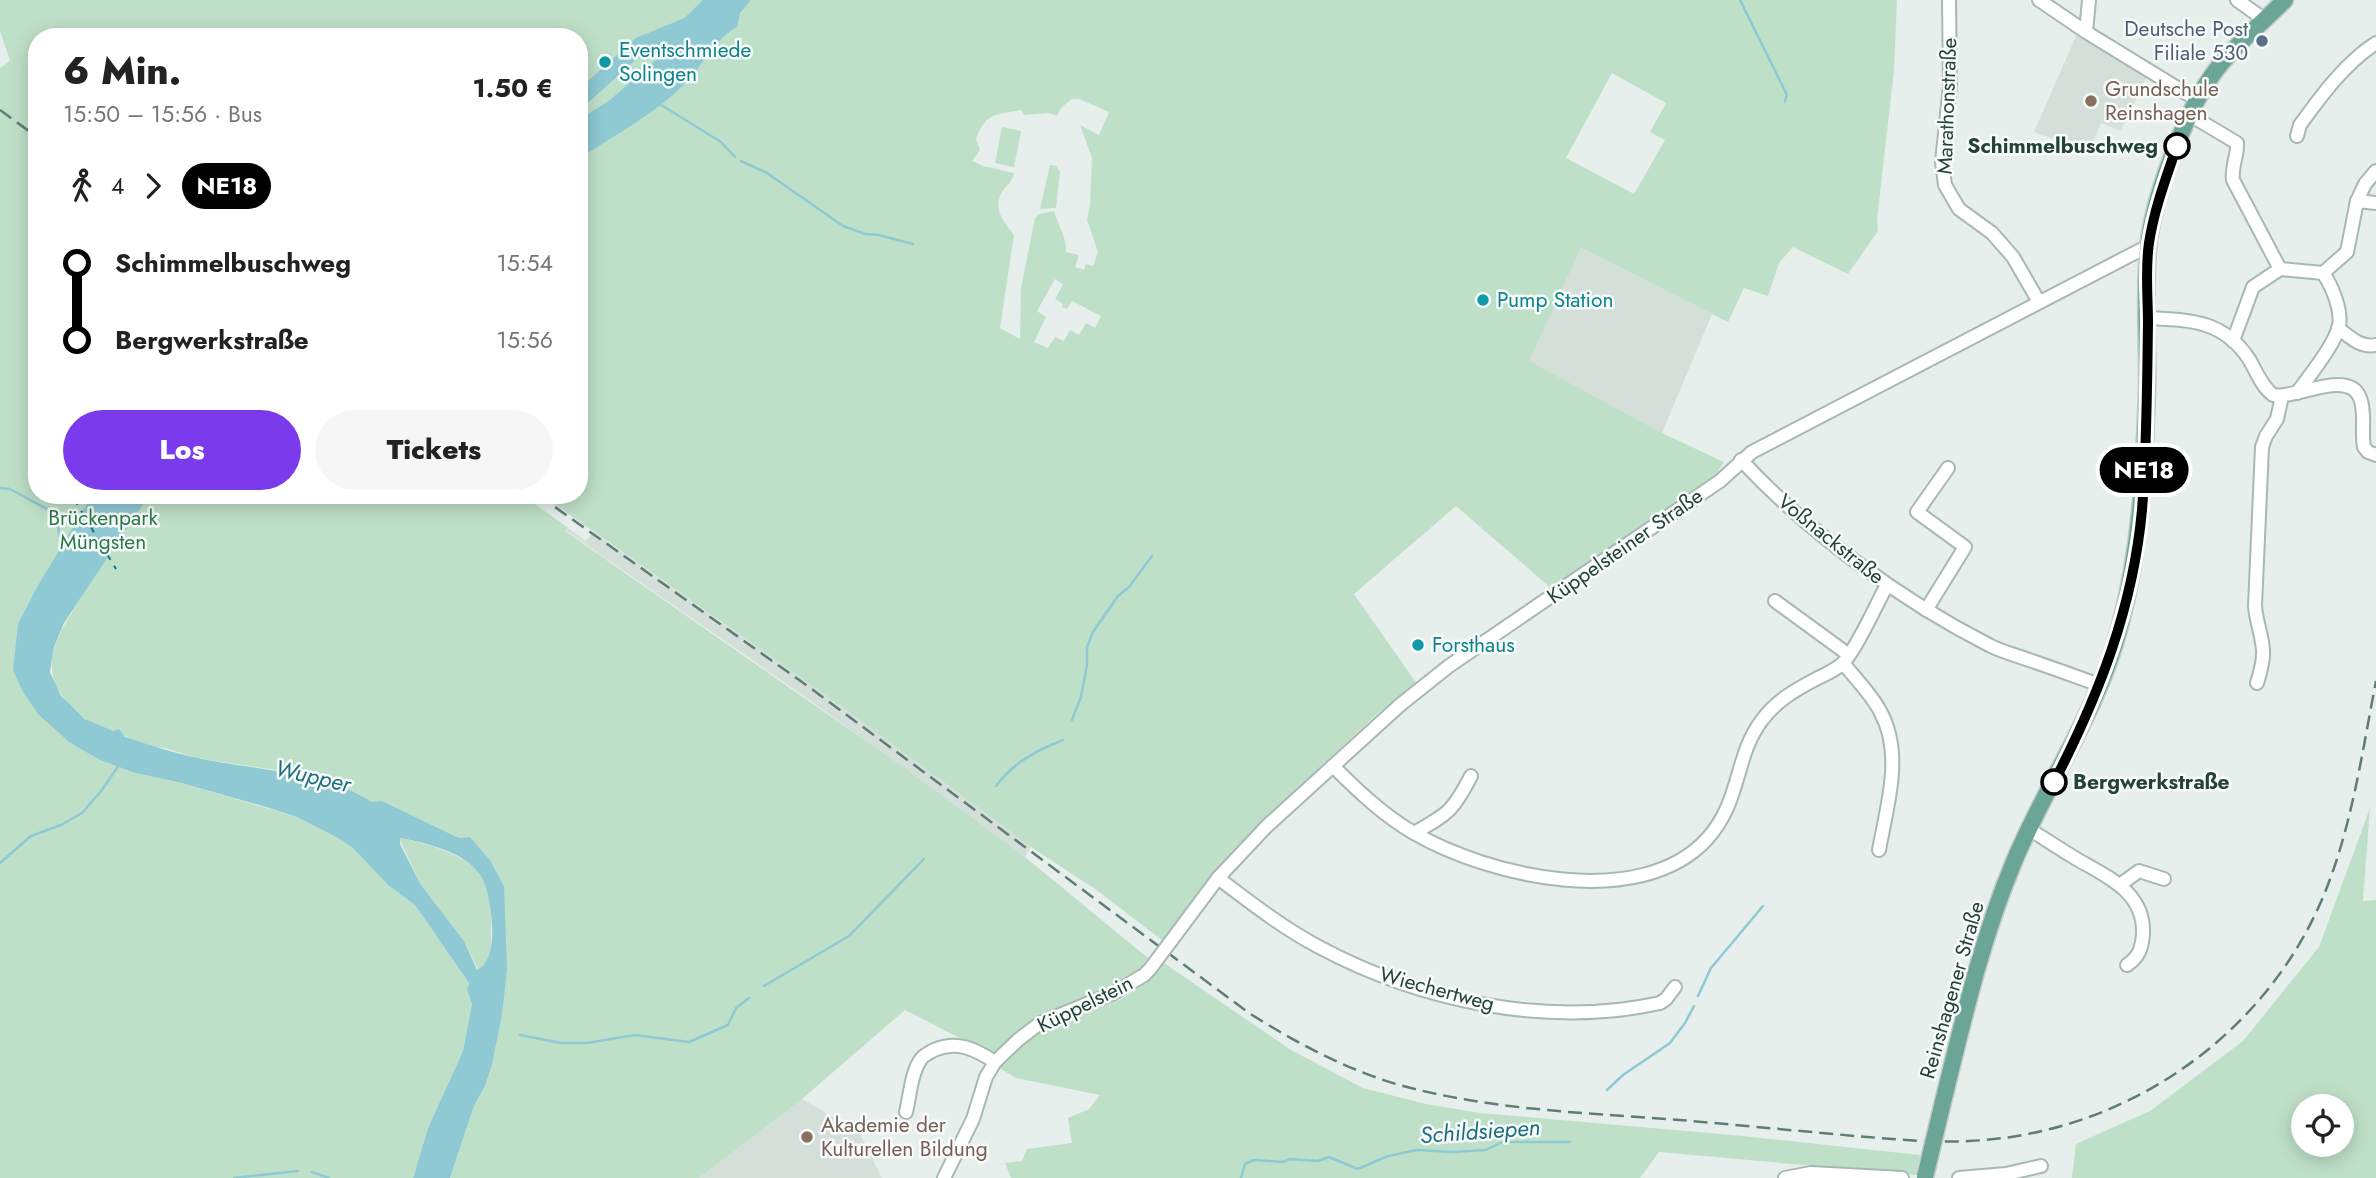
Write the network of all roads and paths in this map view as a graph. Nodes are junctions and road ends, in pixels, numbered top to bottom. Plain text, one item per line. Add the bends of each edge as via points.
1 (1950, 0) edge
2 (2039, 0) edge
3 (2089, 0) edge
4 (2237, 0) edge
5 (2285, 0) edge
6 (2265, 20) junction
7 (2085, 32) junction
8 (2376, 43) edge
9 (2197, 100) junction
10 (2190, 115) junction
11 (2297, 136) dead end
12 (2376, 171) edge
13 (2357, 201) junction
14 (2376, 203) edge
15 (2148, 246) junction
16 (2280, 269) junction
17 (2323, 273) junction
18 (2039, 302) junction
19 (2148, 318) junction
20 (2338, 328) junction
21 (2234, 341) junction
22 (2376, 345) edge
23 (2297, 393) junction
24 (2282, 396) junction
25 (2376, 455) edge
26 (1741, 460) junction
27 (1948, 468) dead end
28 (1887, 584) junction
29 (1775, 601) dead end
30 (1926, 610) junction
31 (1846, 659) junction
32 (2257, 684) dead end
33 (2100, 685) junction
34 (1333, 766) junction
35 (1471, 776) dead end
36 (2029, 829) junction
37 (1414, 833) junction
38 (1880, 850) dead end
39 (1218, 878) junction
40 (2165, 879) dead end
41 (2121, 884) junction
42 (1171, 941) joint
43 (2127, 965) dead end
44 (1675, 987) dead end
45 (995, 1062) junction
46 (906, 1112) dead end
47 (2041, 1166) dead end
48 (2006, 1176) edge
49 (1925, 1177) edge
50 (944, 1178) edge
51 (1785, 1178) edge
52 (1902, 1178) edge
53 (1959, 1178) edge

1 - 18 street, Marathonstraße via 1950,85 1942,162 1945,185 1959,209 1992,233 2013,257
2 - 7 street
3 - 7 street
4 - 6 street
5 - 6 main road, Reinshagener Straße
6 - 9 main road, Reinshagener Straße via 2220,66
7 - 9 street
8 - 11 street via 2343,72 2306,117
9 - 10 main road, Reinshagener Straße
10 - 15 main road, Reinshagener Straße
10 - 16 street via 2237,143 2233,180
12 - 13 street
13 - 14 street
13 - 17 street via 2347,252
15 - 18 street, Küppelsteiner Straße
15 - 19 main road, Reinshagener Straße
16 - 17 street
16 - 21 street via 2253,287
17 - 20 street via 2335,300
18 - 26 street, Küppelsteiner Straße
19 - 21 street via 2203,323
19 - 33 main road, Reinshagener Straße via 2138,540 2120,627
20 - 22 street via 2358,343
20 - 23 street
21 - 24 street via 2268,391
23 - 24 street
23 - 25 street via 2333,385 2355,391 2361,400 2364,447
24 - 32 street via 2277,419 2262,447 2256,625 2263,649
26 - 28 street, Voßnackstraße via 1793,510
26 - 34 street, Küppelsteiner Straße via 1720,481 1449,666
27 - 30 street via 1917,512 1965,547 1967,554
28 - 30 street, Voßnackstraße
28 - 31 street
29 - 31 street
30 - 33 street, Voßnackstraße via 1991,647
31 - 37 street via 1772,707 1748,741 1729,807 1718,825 1686,857 1659,869 1598,880 1563,880 1503,870
31 - 38 street via 1880,711 1892,747
33 - 36 main road, Reinshagener Straße
34 - 37 street via 1371,804
34 - 39 street, Küppelsteiner Straße
35 - 37 street via 1448,813
36 - 41 street
36 - 49 main road, Reinshagener Straße, bridge via 1974,972
39 - 42 street, Küppelsteiner Straße
39 - 44 street, Wiechertweg via 1318,947 1384,977 1453,998 1524,1009 1609,1010 1660,1003
40 - 41 street via 2139,871
41 - 43 street via 2139,909 2143,928 2141,950
42 - 45 street, Küppelstein, bridge via 1143,975 1115,993 1040,1023
45 - 46 street via 959,1045 925,1055 916,1070
45 - 50 street, Küppelstein
47 - 48 street
48 - 53 street
51 - 52 street via 1811,1173

